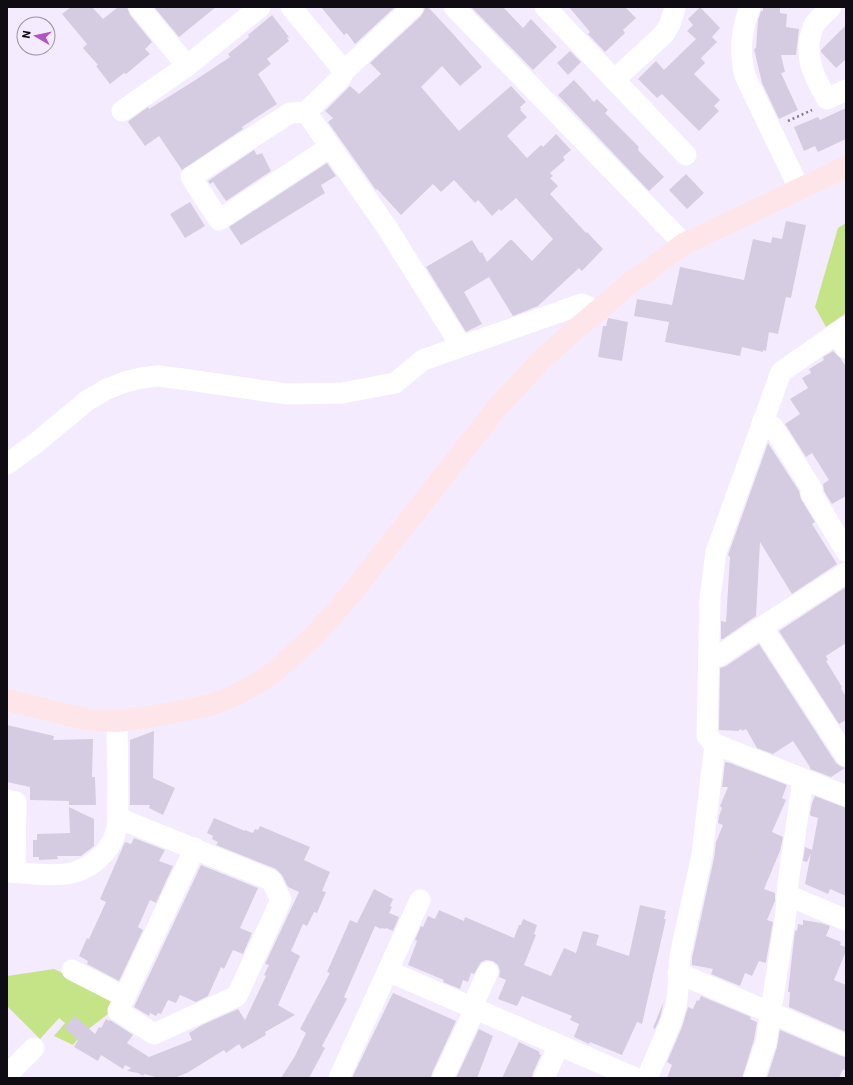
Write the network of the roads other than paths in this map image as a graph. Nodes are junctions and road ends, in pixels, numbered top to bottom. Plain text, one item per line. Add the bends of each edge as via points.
1 (139, 7) edge
2 (260, 7) edge
3 (291, 7) edge
4 (413, 7) edge
5 (454, 7) edge
6 (544, 7) edge
7 (675, 7) edge
8 (750, 7) edge
9 (831, 7) edge
10 (187, 66) junction
11 (344, 71) junction
12 (614, 80) junction
13 (846, 90) edge
14 (122, 111) dead end
15 (306, 112) junction
16 (330, 147) junction
17 (686, 155) dead end
18 (846, 167) edge
19 (799, 188) junction
20 (684, 244) junction
21 (596, 311) junction
22 (843, 336) edge
23 (461, 346) junction
24 (763, 422) junction
25 (7, 464) edge
26 (846, 551) edge
27 (846, 573) edge
28 (762, 627) junction
29 (709, 656) junction
30 (7, 700) edge
31 (116, 721) junction
32 (715, 744) junction
33 (844, 747) edge
34 (803, 780) junction
35 (846, 796) edge
36 (7, 800) edge
37 (118, 818) junction
38 (195, 848) junction
39 (11, 872) edge
40 (787, 895) junction
41 (420, 900) dead end
42 (846, 920) edge
43 (72, 970) dead end
44 (388, 971) junction
45 (488, 972) dead end
46 (678, 973) junction
47 (125, 997) junction
48 (474, 1008) junction
49 (771, 1013) junction
50 (559, 1045) junction
51 (846, 1045) edge
52 (34, 1048) dead end
53 (7, 1075) edge
54 (339, 1078) edge
55 (443, 1078) edge
56 (544, 1078) edge
57 (635, 1078) edge
58 (647, 1078) edge
59 (754, 1078) edge

1 - 10 street
2 - 10 street
3 - 11 street
4 - 11 street
5 - 20 street
6 - 12 street
7 - 12 street via 664,34
8 - 19 street via 741,43 745,76
9 - 13 street via 814,26 809,40 809,56 817,83 827,99
10 - 14 street
11 - 15 street via 340,79
12 - 17 street
15 - 16 street
15 - 16 street via 290,113 191,178 219,220
16 - 23 street via 386,226
18 - 19 street
19 - 20 street
20 - 21 street
21 - 23 street via 582,304
21 - 31 street via 541,360 496,409 350,594 292,657 274,672 234,696 182,711
22 - 24 street via 781,372
23 - 25 street via 423,360 395,383 342,393 287,394 158,376 125,382 88,400
24 - 26 street via 773,427 812,489 811,493
24 - 29 street via 716,552 710,598
27 - 28 street
28 - 29 street via 719,656
28 - 33 street
29 - 32 street via 707,736
30 - 31 street via 90,720
31 - 37 street
32 - 34 street
32 - 46 street via 702,855
34 - 35 street
34 - 40 street
36 - 39 street via 16,802
37 - 38 street
37 - 39 street via 117,832 111,846 89,867 63,875
38 - 47 street
38 - 47 street via 271,880 281,900 237,996 154,1034 118,1011
40 - 42 street
40 - 49 street
41 - 44 street
43 - 47 street
44 - 48 street
44 - 54 street
45 - 48 street
46 - 49 street
46 - 58 street via 678,990 671,1022
48 - 50 street
48 - 55 street
49 - 51 street
49 - 59 street via 766,1043
50 - 56 street
50 - 57 street
52 - 53 street

